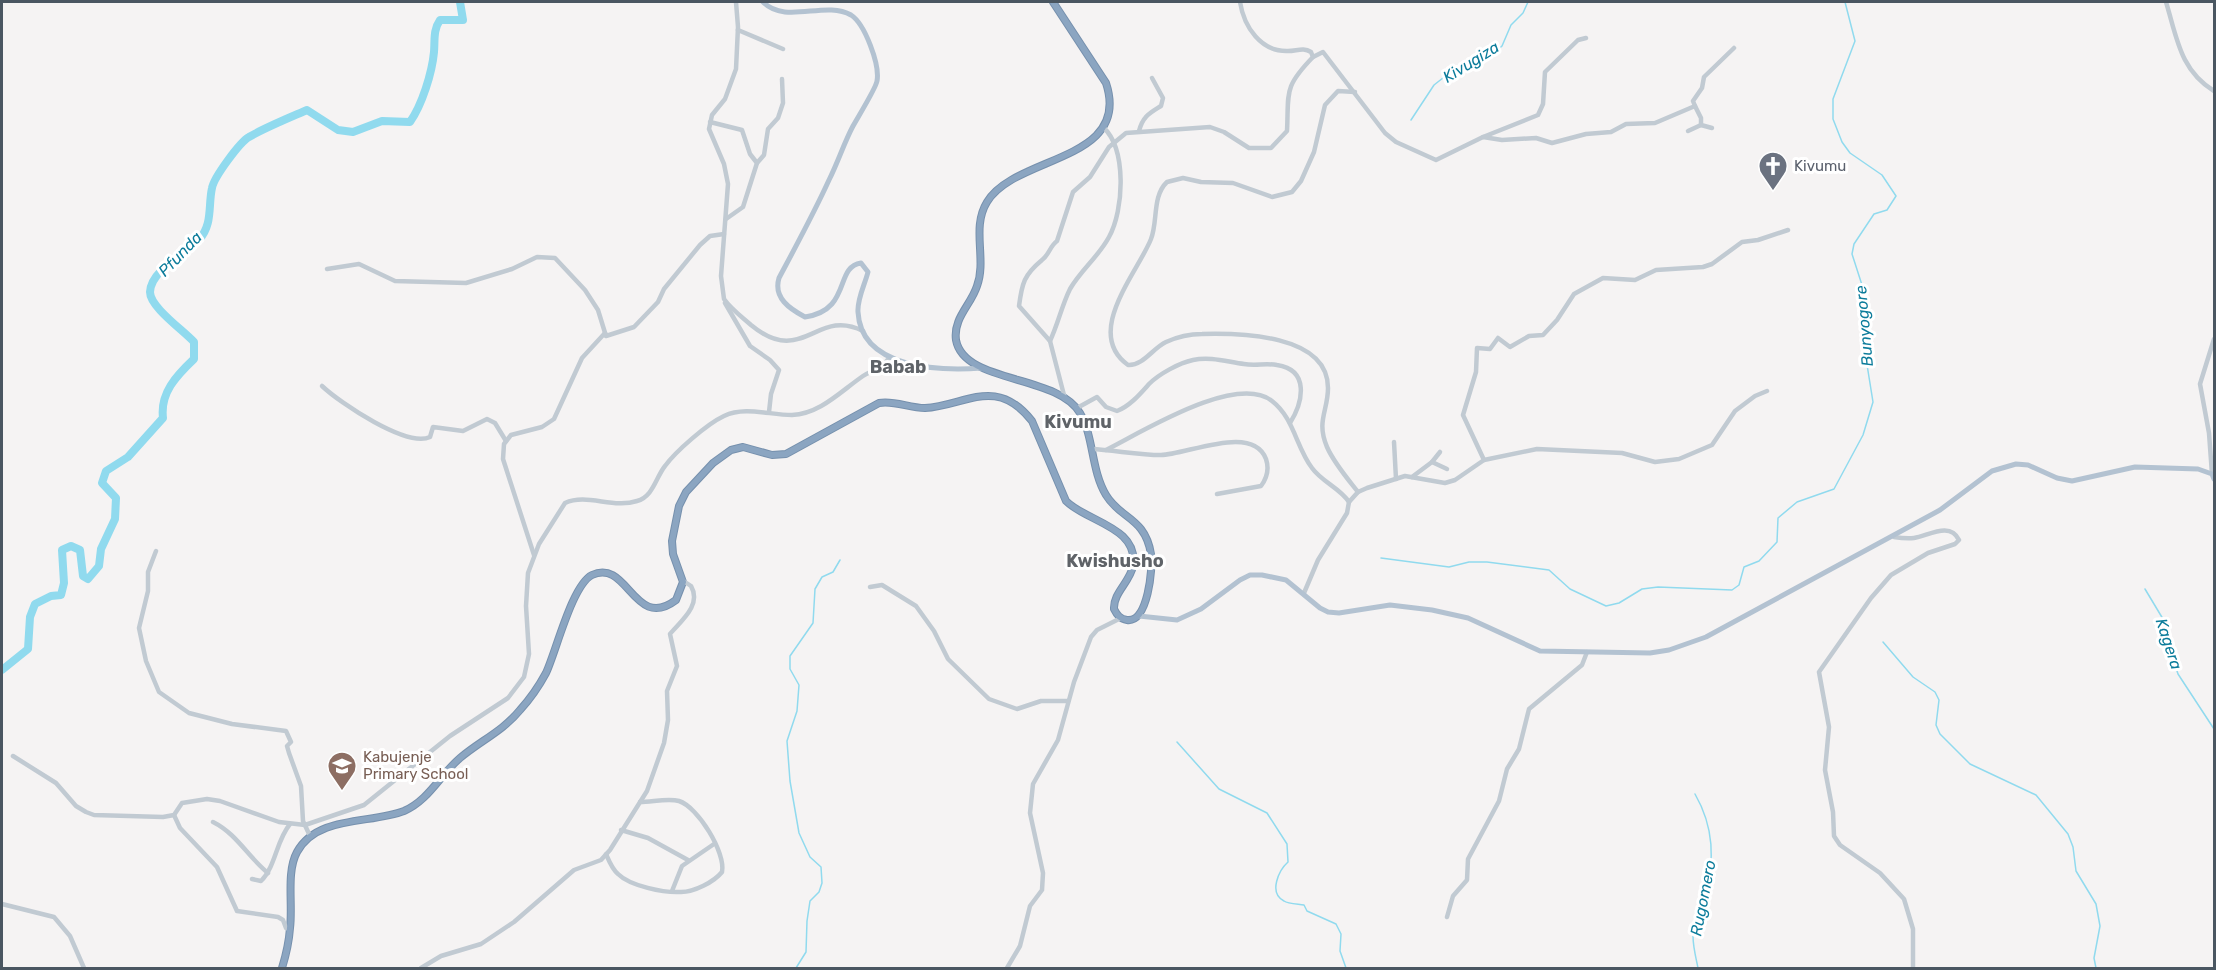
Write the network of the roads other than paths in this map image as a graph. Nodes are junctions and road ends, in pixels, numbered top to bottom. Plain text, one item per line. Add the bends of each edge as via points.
1 (736, 2) edge
2 (763, 2) edge
3 (1053, 2) edge
4 (1240, 2) edge
5 (2166, 2) edge
6 (738, 30) junction
7 (1586, 38) dead end
8 (1734, 48) dead end
9 (783, 49) dead end
10 (1313, 57) junction
11 (1152, 78) dead end
12 (782, 79) dead end
13 (2214, 91) edge
14 (1355, 92) junction
15 (1695, 106) junction
16 (710, 122) junction
17 (1701, 125) junction
18 (1103, 127) junction
19 (1712, 128) dead end
20 (1139, 131) junction
21 (1688, 131) dead end
22 (1483, 137) junction
23 (1114, 143) junction
24 (757, 163) junction
25 (726, 219) junction
26 (1788, 230) dead end
27 (724, 234) junction
28 (327, 269) dead end
29 (724, 299) junction
30 (604, 333) junction
31 (866, 333) junction
32 (2214, 339) edge
33 (1050, 341) junction
34 (889, 358) junction
35 (984, 368) junction
36 (322, 386) dead end
37 (1767, 391) dead end
38 (1065, 399) junction
39 (1077, 408) junction
40 (769, 412) junction
41 (1290, 423) junction
42 (506, 441) junction
43 (1394, 442) dead end
44 (1091, 449) junction
45 (1106, 450) junction
46 (1440, 452) dead end
47 (1484, 460) junction
48 (1432, 462) junction
49 (1447, 469) dead end
50 (1412, 477) junction
51 (2213, 477) edge
52 (1396, 479) junction
53 (1358, 492) junction
54 (1217, 494) dead end
55 (1349, 502) junction
56 (1894, 537) junction
57 (156, 551) dead end
58 (534, 555) junction
59 (682, 580) junction
60 (870, 587) dead end
61 (1304, 593) junction
62 (1139, 616) junction
63 (1121, 618) junction
64 (1587, 652) junction
65 (1068, 701) junction
66 (13, 756) dead end
67 (640, 802) junction
68 (174, 815) junction
69 (213, 822) dead end
70 (290, 824) junction
71 (304, 825) junction
72 (621, 830) junction
73 (310, 836) junction
74 (714, 844) junction
75 (606, 854) junction
76 (688, 860) junction
77 (268, 873) junction
78 (252, 879) dead end
79 (672, 891) junction
80 (2, 904) edge
81 (1447, 917) dead end
82 (290, 929) junction
83 (84, 969) edge
84 (282, 969) edge
85 (421, 969) edge
86 (1007, 969) edge
87 (1913, 969) edge

1 - 6 street
2 - 31 main road via 778,11 838,10 852,15 874,57 877,84 777,284 785,305 809,317 830,308 846,274 855,265 864,264 868,272 858,312
3 - 18 highway via 1106,82 1110,105
4 - 10 street via 1256,38 1267,48 1305,48
5 - 13 street via 2187,67
6 - 9 street
6 - 16 street via 736,69
7 - 22 street via 1578,40 1545,72 1543,104 1538,115
8 - 15 street via 1704,77 1693,100
10 - 14 street via 1321,51 1326,54
10 - 20 street via 1287,91 1287,131 1271,148 1249,148 1210,127
11 - 20 street via 1163,98 1161,106 1140,123
12 - 24 street via 783,103 778,118 768,129 764,155
14 - 22 street via 1385,133 1429,158 1440,159
14 - 53 street via 1338,91 1328,100 1314,152 1292,192 1272,197 1233,183 1183,178 1162,186 1152,237 1120,295 1112,326 1115,346 1128,365 1136,364 1165,343 1198,334 1262,336 1312,354 1322,366 1328,386 1322,415 1327,447
15 - 17 street
15 - 22 street via 1655,123 1626,124 1611,132 1552,143 1536,138 1502,141
16 - 24 street via 742,130
16 - 25 street via 709,129 727,174
17 - 19 street
17 - 21 street
18 - 23 street
18 - 35 highway via 1090,141 1005,186 987,202 980,226 978,285 959,318 956,333 961,352
20 - 23 street
23 - 33 street via 1119,154 1120,177 1112,230 1069,291
23 - 33 street via 1090,177 1073,192 1057,241 1026,276 1020,291 1019,306
24 - 25 street via 742,207
25 - 27 street
26 - 47 street via 1742,242 1703,267 1656,270 1635,280 1603,278 1574,294 1543,335 1529,336 1510,347 1498,338 1490,349 1477,348 1476,372 1463,415
27 - 29 street
27 - 30 street via 705,239 634,327 606,336
28 - 30 street via 359,264 395,281 466,283 537,257 555,258 585,290 598,310
29 - 31 street via 755,328 779,342 802,340 843,324
29 - 40 street via 743,337 779,370
30 - 42 street via 582,358 554,419 542,427 516,432
31 - 34 main road via 876,349
32 - 51 street via 2200,384
33 - 38 street
34 - 35 main road via 964,370
34 - 40 street via 810,411 792,415
35 - 38 highway
36 - 42 street via 349,409 415,440 430,437 433,427 463,431 487,419 495,423
37 - 47 street via 1735,411 1712,445 1679,459 1655,462 1622,453 1544,448
38 - 39 highway
39 - 41 street via 1097,397 1106,407 1117,411 1171,370 1193,360 1218,360 1278,365 1292,370 1303,393
39 - 44 highway
40 - 58 street via 731,413 707,426 669,461 649,493 637,501 619,504 578,499 565,503
41 - 45 street via 1266,397 1234,393 1176,415
41 - 55 street via 1313,470
42 - 58 street via 502,450 504,468
43 - 52 street
44 - 45 street
44 - 62 highway via 1107,497 1138,525 1149,546 1151,575
45 - 54 street via 1162,455 1229,442 1261,451 1267,467 1261,486
46 - 48 street
47 - 50 street via 1445,483
48 - 49 street
48 - 50 street
50 - 52 street
51 - 56 main road via 2198,469 2134,467 2072,481 2016,464 1992,471 1940,510
52 - 53 street
53 - 55 street
55 - 61 street via 1347,513 1318,560
56 - 64 main road via 1816,575 1706,637 1650,653
56 - 87 street via 1915,538 1942,530 1959,540 1891,575 1822,666 1819,679 1829,728 1825,770 1834,836 1840,845 1880,873 1904,899 1913,929
57 - 71 street via 148,572 148,591 139,628 146,661 159,692 189,712 238,725 286,731 303,795
58 - 71 street via 526,595 529,654 524,677 516,689 450,735 364,805
59 - 63 highway via 672,548 679,506 686,492 726,452 743,447 772,455 786,454 879,403 921,408 970,396 992,396 1015,406 1032,421 1066,501 1119,532 1129,543 1132,572 1113,605
59 - 67 street via 691,586 694,597 688,615 670,634 677,666 667,691 666,732 657,767
59 - 73 highway via 676,600 657,609 642,604 614,576 603,573 588,578 577,594 545,673 507,726 463,756 430,793 410,808 327,828
60 - 65 street via 882,585 916,606 948,659 989,699 1017,709 1041,701
61 - 62 main road via 1286,580 1250,575 1201,609 1177,620
61 - 64 main road via 1328,612 1390,605 1432,610 1468,618 1540,651
62 - 63 highway
63 - 65 street via 1093,633
64 - 81 street via 1582,665 1570,677 1529,709 1499,801 1468,859 1467,880 1453,897
65 - 86 street via 1058,740 1033,784 1030,821 1042,890 1030,906 1020,946
66 - 68 street via 56,783 76,806 94,815
67 - 72 street
67 - 74 street via 678,801 701,819
68 - 70 street via 182,802 207,799
68 - 82 street via 180,828 217,867 237,911 278,917
69 - 77 street via 246,847 257,865
70 - 71 street
70 - 77 street
71 - 73 street
72 - 75 street
72 - 76 street via 648,838
73 - 82 highway via 295,858
74 - 76 street
74 - 79 street via 723,866 720,875 685,892
75 - 79 street via 621,877
75 - 85 street via 601,860 574,870 523,915 481,944 441,956
76 - 79 street via 678,870
77 - 78 street via 261,881
80 - 83 street via 54,917 70,936
82 - 84 highway

